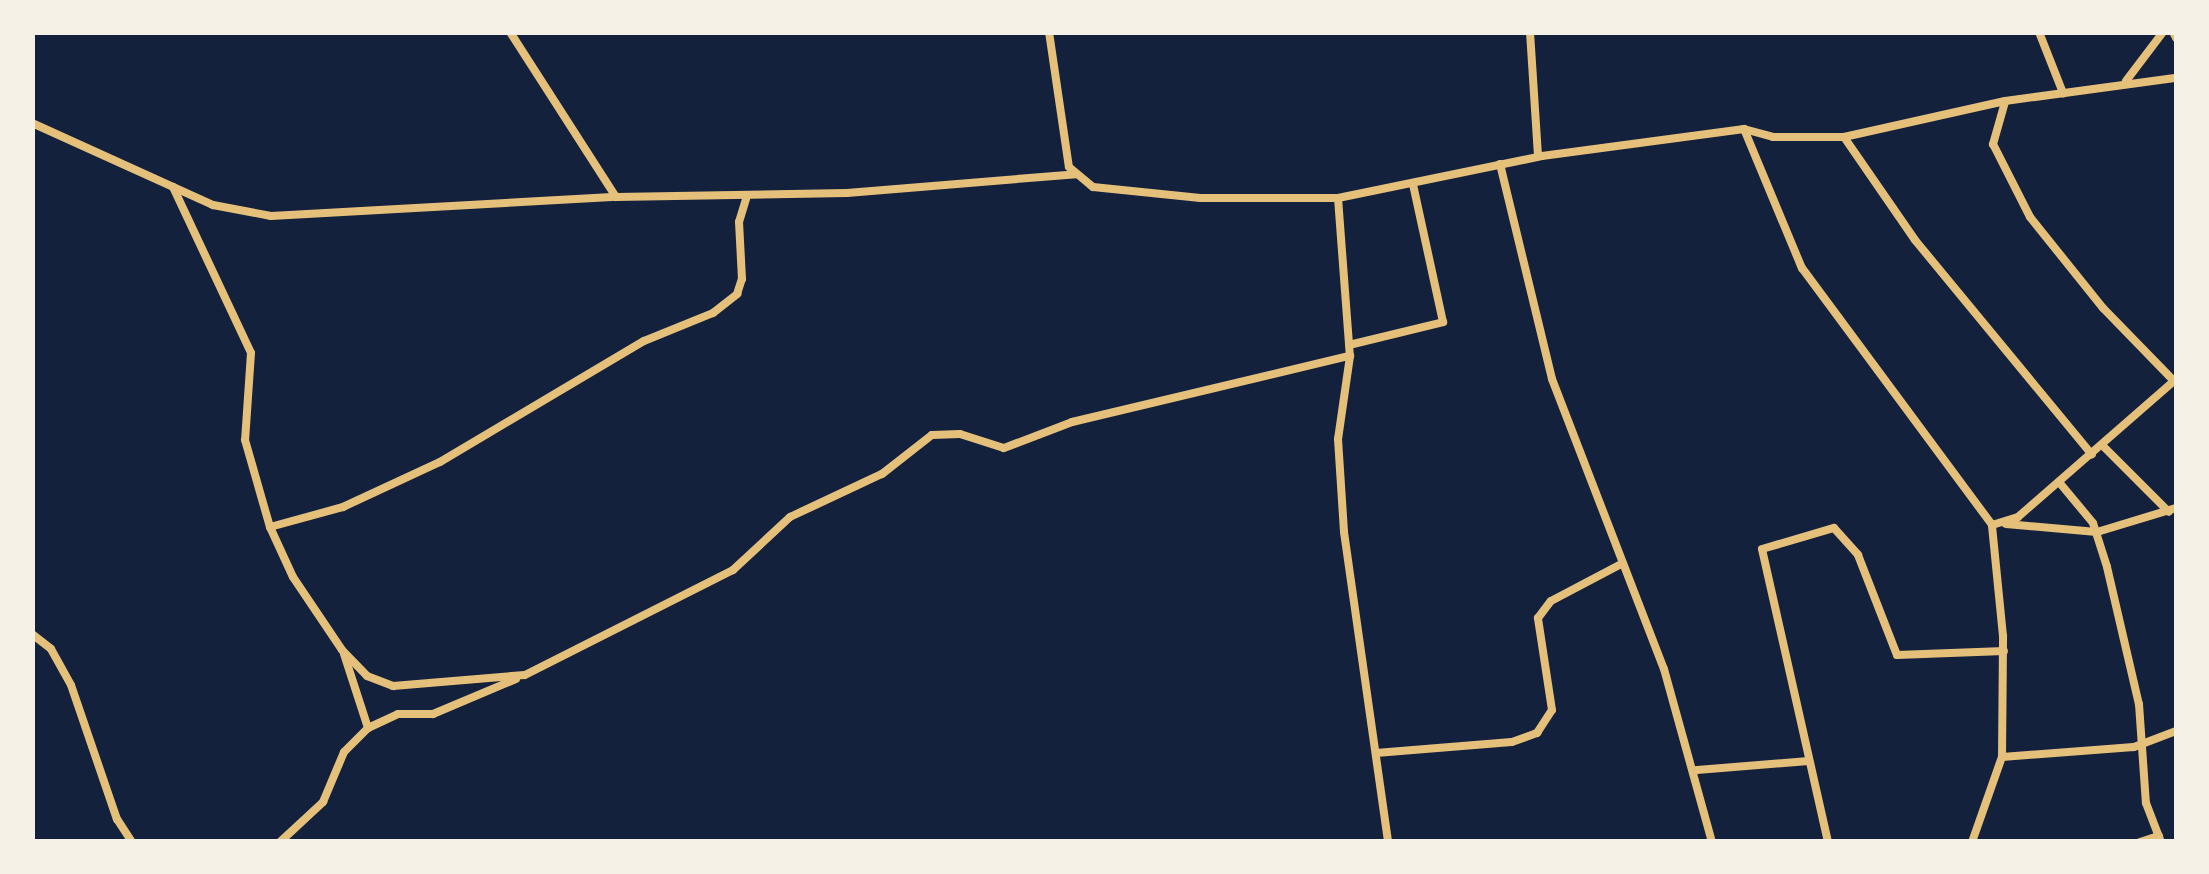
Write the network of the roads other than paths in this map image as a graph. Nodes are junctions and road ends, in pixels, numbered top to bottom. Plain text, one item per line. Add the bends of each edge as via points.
1 (510, 32) edge
2 (1049, 32) edge
3 (1530, 32) edge
4 (2038, 32) edge
5 (2162, 32) edge
6 (2176, 78) edge
7 (2126, 82) junction
8 (2062, 93) junction
9 (2005, 102) junction
10 (32, 123) edge
11 (1744, 130) junction
12 (1844, 137) junction
13 (1538, 156) junction
14 (1500, 164) junction
15 (1076, 174) junction
16 (1413, 184) junction
17 (173, 188) junction
18 (747, 196) junction
19 (616, 197) junction
20 (1338, 198) junction
21 (1349, 344) junction
22 (1350, 356) junction
23 (2175, 380) edge
24 (2103, 446) junction
25 (2092, 454) junction
26 (2059, 482) junction
27 (2172, 510) edge
28 (2006, 524) junction
29 (1992, 525) junction
30 (270, 527) junction
31 (2097, 532) junction
32 (1623, 564) junction
33 (32, 634) edge
34 (342, 650) junction
35 (2004, 651) junction
36 (526, 675) junction
37 (368, 728) junction
38 (2176, 730) edge
39 (2144, 745) junction
40 (1376, 753) junction
41 (2002, 757) junction
42 (1809, 761) junction
43 (1697, 770) junction
44 (2160, 839) edge
45 (132, 842) edge
46 (280, 842) edge
47 (1388, 842) edge
48 (1712, 842) edge
49 (1828, 842) edge
50 (1972, 842) edge
51 (2140, 842) edge

1 - 19 street
2 - 15 street via 1064,154
3 - 13 street
4 - 8 street
5 - 7 street
6 - 7 street
7 - 8 street
8 - 9 street
9 - 12 street
9 - 23 street via 1993,144 2030,217 2103,308
10 - 17 street
11 - 12 street
11 - 13 street
11 - 29 street via 1802,268
12 - 25 street via 1915,240
13 - 14 street
14 - 16 street
14 - 32 street via 1552,379
15 - 18 street
15 - 20 street via 1093,186 1148,196
16 - 20 street
16 - 21 street via 1443,322
17 - 19 street via 213,205 271,216
17 - 30 street via 250,353 245,440
18 - 19 street
18 - 30 street via 740,222 742,279 736,294 713,313 644,341 440,462 343,507
20 - 21 street
21 - 22 street
22 - 36 street via 1072,422 1004,448 960,434 932,435 882,474 790,517 733,570
22 - 40 street via 1338,439 1344,532
23 - 24 street
24 - 25 street
24 - 27 street
25 - 26 street
26 - 28 street
26 - 31 street
27 - 31 street
28 - 29 street
28 - 31 street
29 - 35 street
30 - 34 street
31 - 39 street
32 - 40 street via 1551,601 1538,618 1552,710 1537,732 1512,742
32 - 43 street
33 - 45 street via 51,649 71,685 116,818
34 - 36 street via 367,676 393,686
34 - 37 street
35 - 41 street
35 - 42 street via 1898,654 1870,580 1839,530 1770,544 1760,557
36 - 37 street via 433,714 398,714
37 - 46 street via 344,752 323,802
38 - 39 street
39 - 41 street
39 - 44 street via 2146,803
40 - 47 street
41 - 50 street
42 - 43 street
42 - 49 street
43 - 48 street
44 - 51 street

